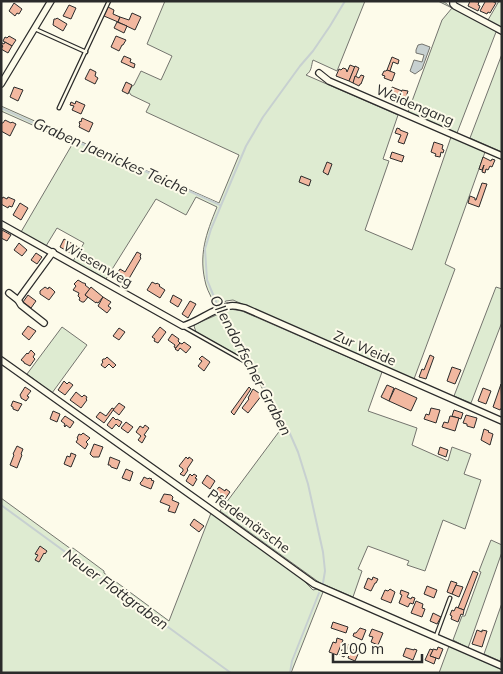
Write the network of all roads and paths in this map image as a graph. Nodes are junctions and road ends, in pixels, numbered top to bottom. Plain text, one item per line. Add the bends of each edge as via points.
1 (109, 1) edge
2 (453, 1) edge
3 (50, 2) edge
4 (35, 29) junction
5 (502, 31) edge
6 (86, 52) junction
7 (320, 73) dead end
8 (1, 84) edge
9 (59, 108) dead end
10 (502, 156) edge
11 (1, 224) edge
12 (53, 252) junction
13 (9, 293) dead end
14 (18, 300) junction
15 (44, 323) dead end
16 (182, 326) junction
17 (1, 360) edge
18 (246, 362) dead end
19 (502, 421) edge
20 (450, 598) dead end
21 (435, 637) junction
22 (502, 666) edge

1 - 6 lane
2 - 5 street via 455,6
3 - 4 street
4 - 6 lane
4 - 8 street
6 - 9 lane
7 - 10 street, Weidengang via 328,81
11 - 12 street, Wiesenweg
12 - 14 street
12 - 16 street, Wiesenweg
13 - 14 street
14 - 15 street
16 - 18 lane, Wiesenweg
16 - 19 street, Zur Weide via 224,307 245,308
17 - 21 street, Pferdemärsche via 314,584
20 - 21 lane
21 - 22 street, Pferdemärsche

